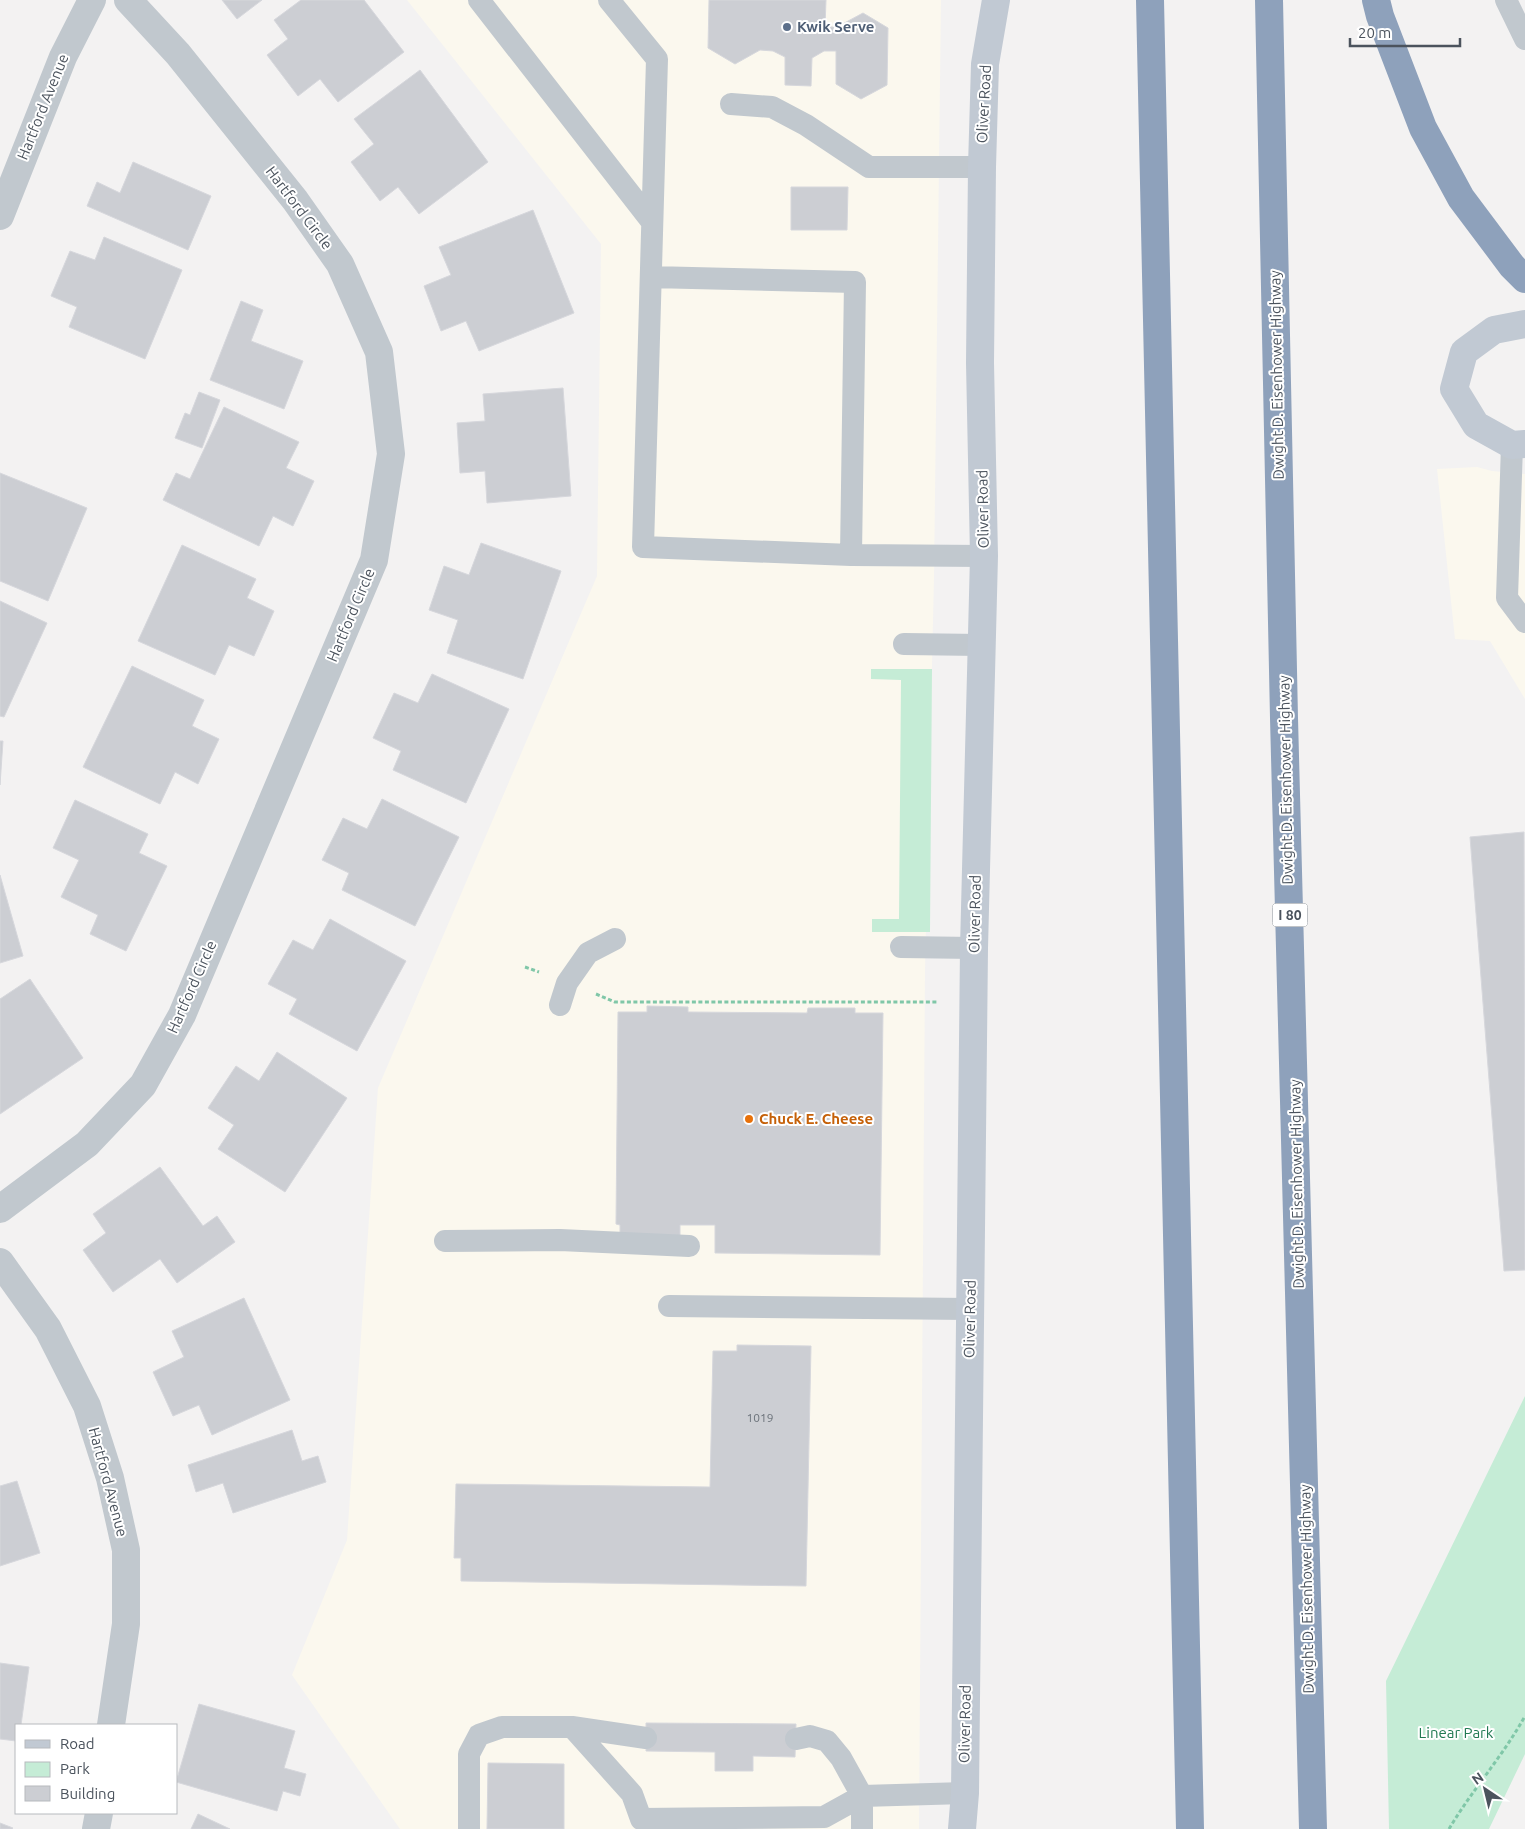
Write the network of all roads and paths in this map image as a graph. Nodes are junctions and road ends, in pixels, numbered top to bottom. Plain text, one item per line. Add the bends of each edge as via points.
1 (92, 0) edge
2 (128, 0) edge
3 (479, 0) edge
4 (609, 0) edge
5 (996, 0) edge
6 (1150, 0) edge
7 (1269, 0) edge
8 (1376, 0) edge
9 (1506, 0) edge
10 (1525, 39) edge
11 (731, 104) dead end
12 (982, 166) junction
13 (0, 216) edge
14 (652, 222) junction
15 (651, 277) junction
16 (1525, 279) edge
17 (1525, 324) edge
18 (1518, 444) edge
19 (851, 555) junction
20 (984, 556) junction
21 (1525, 622) edge
22 (904, 644) dead end
23 (981, 645) junction
24 (616, 938) dead end
25 (901, 947) dead end
26 (974, 948) junction
27 (525, 967) dead end
28 (567, 983) junction
29 (938, 1002) dead end
30 (560, 1005) dead end
31 (0, 1209) edge
32 (445, 1241) dead end
33 (689, 1246) dead end
34 (0, 1262) edge
35 (669, 1306) dead end
36 (970, 1309) junction
37 (1525, 1716) edge
38 (111, 1724) edge
39 (572, 1727) junction
40 (646, 1738) dead end
41 (796, 1738) dead end
42 (965, 1793) junction
43 (862, 1796) junction
44 (99, 1814) edge
45 (761, 1823) edge
46 (824, 1823) edge
47 (703, 1824) edge
48 (96, 1829) edge
49 (470, 1829) edge
50 (862, 1829) edge
51 (962, 1829) edge
52 (1190, 1829) edge
53 (1313, 1829) edge
54 (1449, 1829) edge

1 - 13 street, Hartford Avenue via 62,57
2 - 31 street, Hartford Circle via 178,54 295,200 340,264 379,352 391,454 374,560 182,1015 143,1085 87,1144
3 - 14 lane
4 - 14 lane via 657,58
5 - 12 main road, Oliver Road via 985,64
6 - 52 highway
7 - 53 highway, Dwight D. Eisenhower Highway / I 80
8 - 16 highway via 1428,137 1461,198
9 - 10 lane
11 - 12 lane via 772,107 806,125 869,167
12 - 20 main road, Oliver Road via 980,363
14 - 15 lane
15 - 19 lane via 855,282
15 - 19 lane via 643,547
17 - 18 main road via 1494,330 1464,352 1454,389 1476,425
18 - 21 lane via 1507,598
19 - 20 lane
20 - 23 main road, Oliver Road
22 - 23 lane
23 - 26 main road, Oliver Road
24 - 28 lane via 588,953
25 - 26 lane
26 - 36 main road, Oliver Road
27 - 28 path
28 - 29 path via 615,1002
28 - 30 lane
32 - 33 lane via 560,1240
34 - 38 street, Hartford Avenue via 52,1338 87,1406 110,1478 126,1550 126,1624
35 - 36 lane
36 - 42 main road, Oliver Road
37 - 54 path
39 - 40 lane
39 - 47 lane via 632,1794 641,1819
39 - 49 lane via 502,1727 479,1736 469,1754
41 - 43 lane via 810,1736 827,1741
42 - 43 lane
42 - 51 main road, Oliver Road
43 - 46 lane
43 - 50 lane
44 - 48 street
45 - 46 lane
45 - 47 lane

